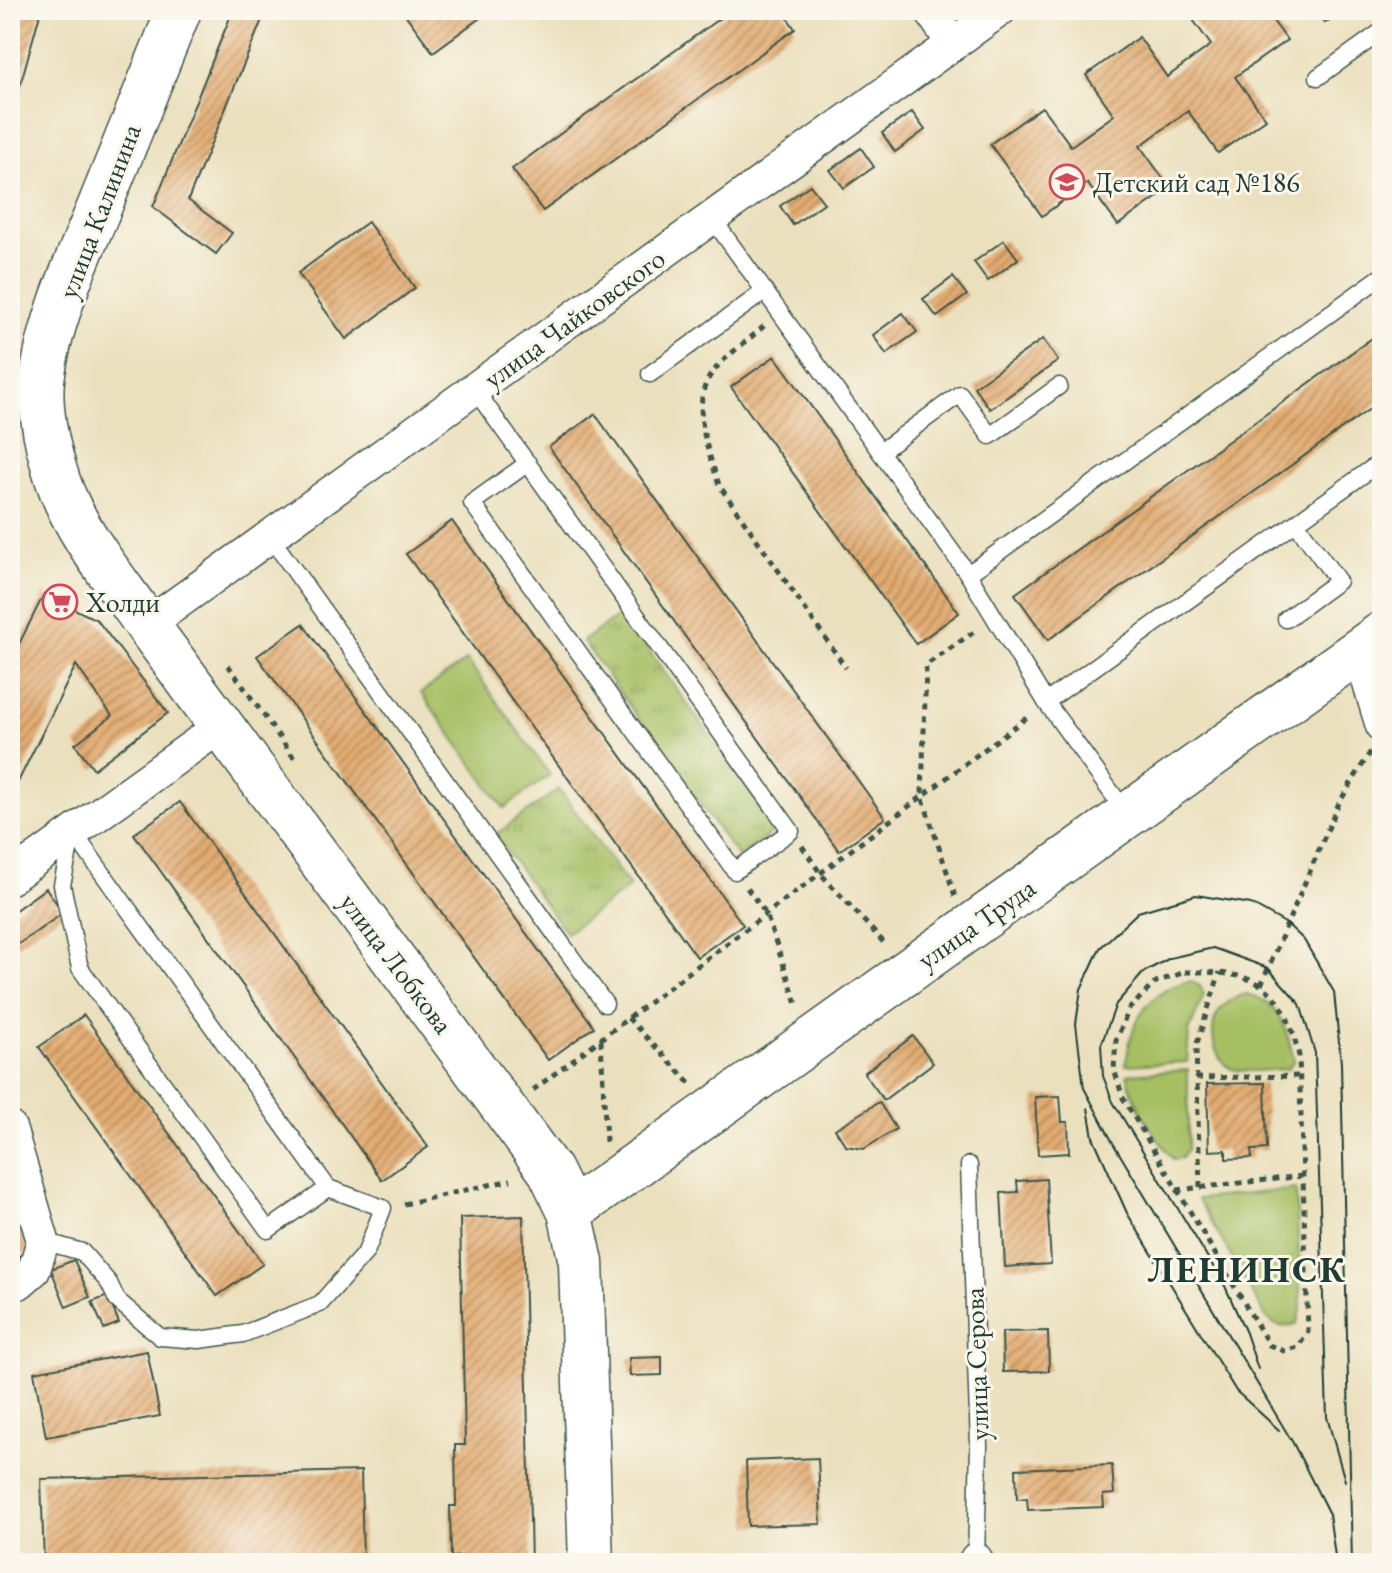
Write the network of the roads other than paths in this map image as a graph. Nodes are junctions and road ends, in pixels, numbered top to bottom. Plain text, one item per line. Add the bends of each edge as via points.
1 (179, 10) edge
2 (930, 10) edge
3 (1000, 10) edge
4 (1382, 31) edge
5 (953, 44) junction
6 (1318, 77) dead end
7 (712, 218) junction
8 (1382, 276) edge
9 (765, 291) junction
10 (650, 374) dead end
11 (1059, 386) dead end
12 (475, 390) junction
13 (43, 417) joint
14 (880, 452) junction
15 (1382, 461) edge
16 (528, 463) junction
17 (1296, 523) junction
18 (271, 538) junction
19 (968, 574) junction
20 (1286, 619) dead end
21 (147, 625) junction
22 (1370, 642) edge
23 (1046, 702) junction
24 (221, 726) junction
25 (1378, 736) edge
26 (1128, 815) junction
27 (73, 832) junction
28 (10, 878) edge
29 (605, 1004) dead end
30 (10, 1128) edge
31 (969, 1165) dead end
32 (328, 1188) junction
33 (570, 1212) junction
34 (43, 1241) junction
35 (10, 1284) edge
36 (976, 1561) edge
37 (591, 1563) edge

1 - 13 main road, улица Калинина via 52,332 42,381
2 - 5 street
3 - 5 street, улица Чайковского
4 - 6 lane
5 - 7 street, улица Чайковского
7 - 9 lane
7 - 12 street, улица Чайковского
8 - 19 lane
9 - 10 lane
9 - 14 lane
11 - 14 lane via 990,436 960,394
12 - 16 lane
12 - 18 street, улица Чайковского
13 - 21 main road, улица Лобкова via 71,513
14 - 19 lane
15 - 17 lane
16 - 16 lane via 472,503 735,871 791,831
17 - 20 lane via 1338,581
17 - 23 lane
18 - 21 street, улица Чайковского
18 - 29 lane
19 - 23 lane
21 - 24 main road, улица Лобкова
22 - 25 street
22 - 26 main road, улица Труда
23 - 26 lane
24 - 27 street
24 - 33 main road, улица Лобкова via 550,1171
26 - 33 main road, улица Труда
27 - 28 street
27 - 32 lane
27 - 32 lane via 62,885 80,968 205,1143 268,1230
30 - 34 street
31 - 36 lane, улица Серова via 979,1446
32 - 34 lane via 383,1208 366,1252 320,1304 243,1334 199,1340 160,1337 117,1300 82,1252
33 - 37 main road, улица Лобкова via 581,1262
34 - 35 street via 34,1270

